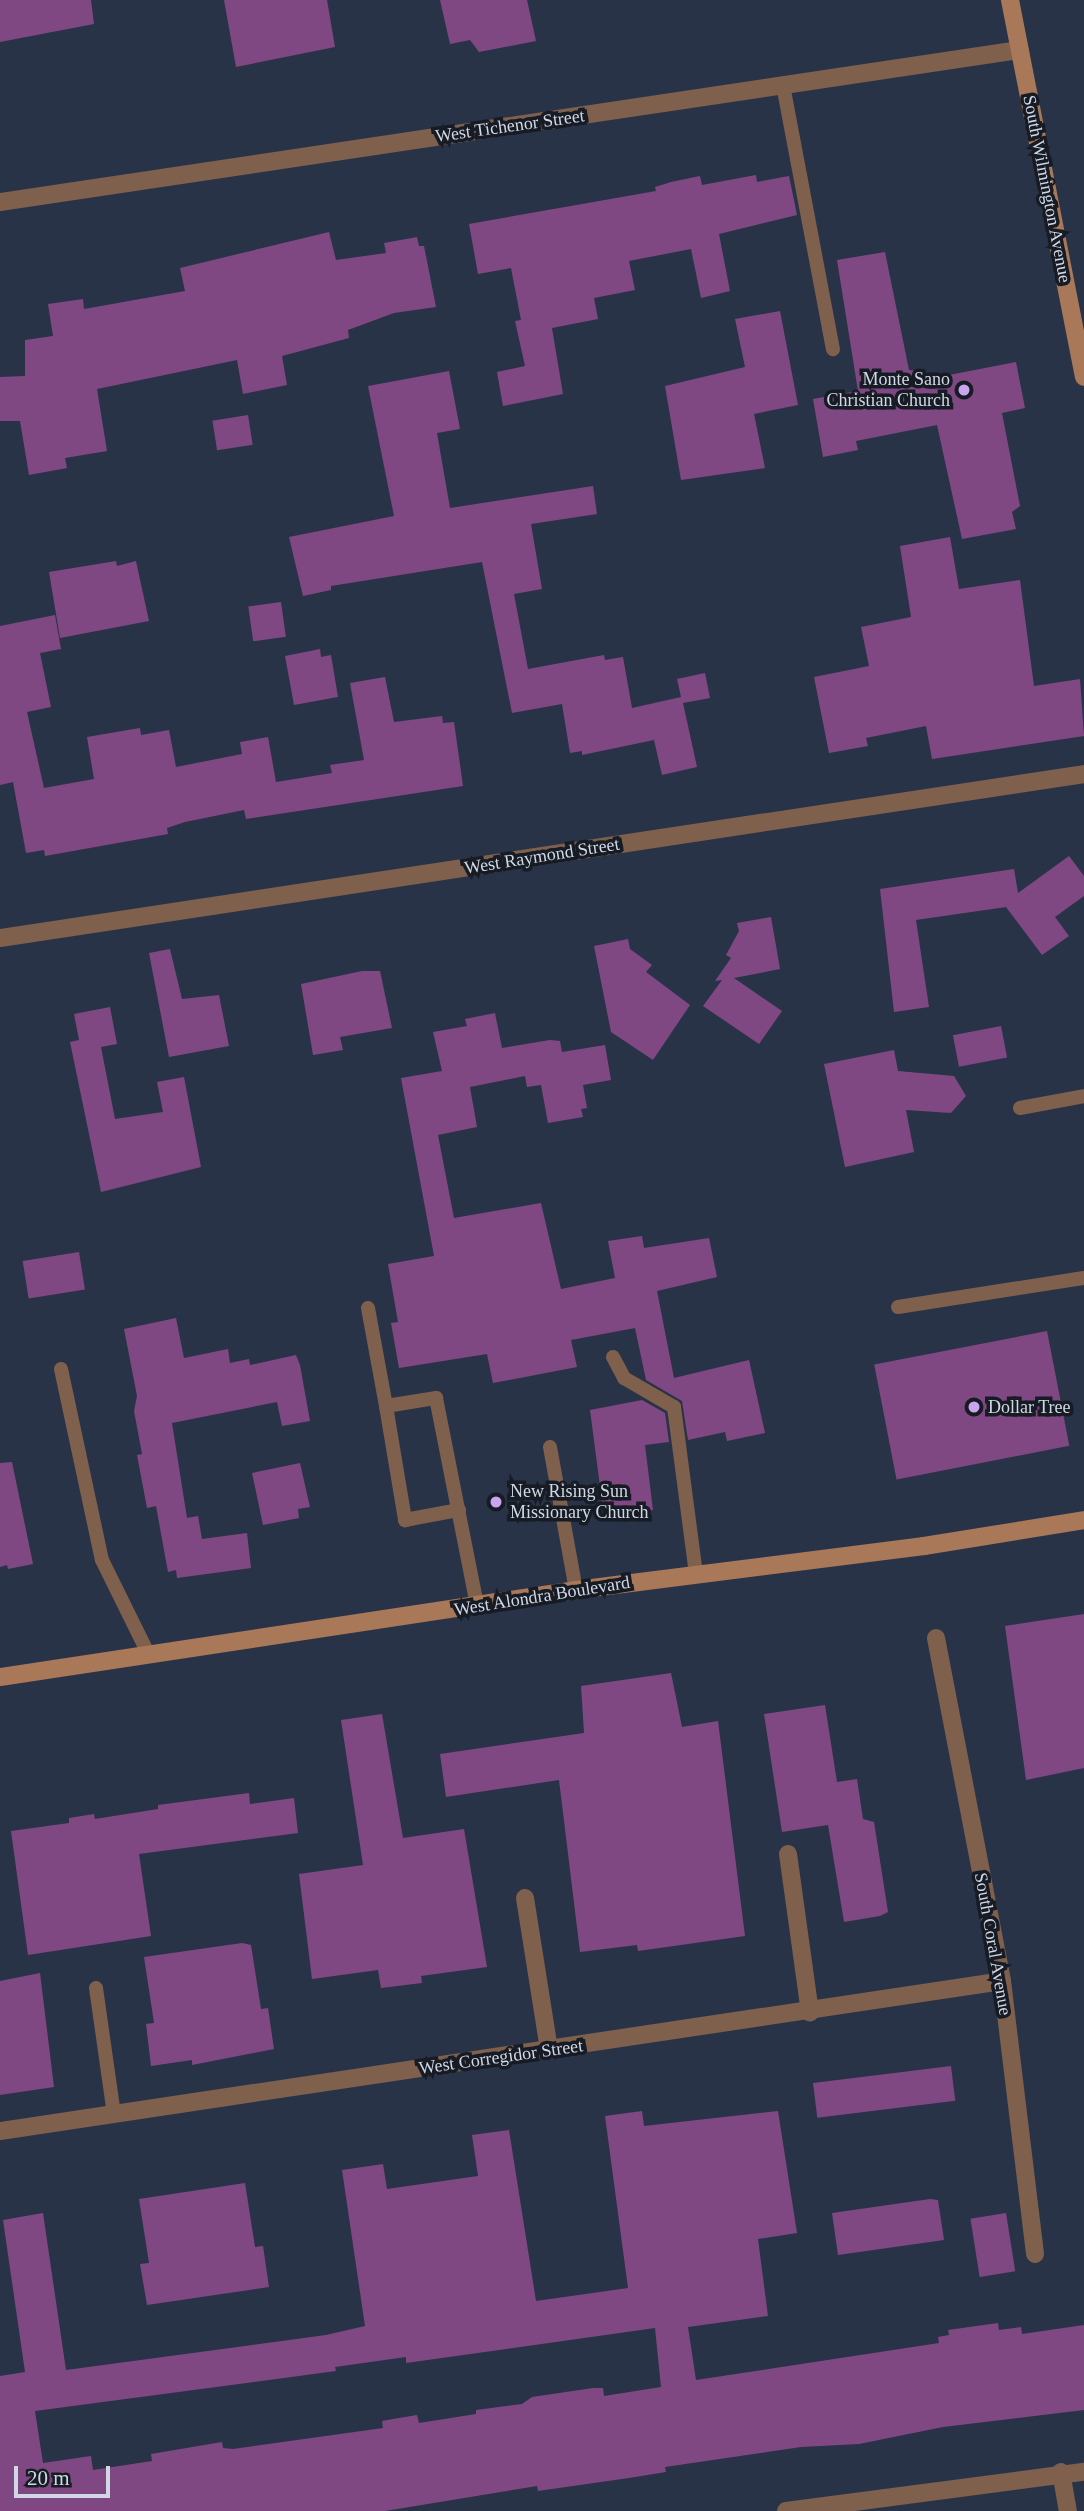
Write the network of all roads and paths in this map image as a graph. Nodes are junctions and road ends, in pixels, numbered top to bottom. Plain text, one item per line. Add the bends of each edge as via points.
1 (1010, 0) edge
2 (1020, 50) junction
3 (783, 85) junction
4 (0, 202) edge
5 (833, 349) dead end
6 (1084, 377) edge
7 (1084, 774) edge
8 (0, 938) edge
9 (1084, 1096) edge
10 (1020, 1108) dead end
11 (1084, 1278) edge
12 (898, 1307) dead end
13 (368, 1308) dead end
14 (613, 1357) dead end
15 (61, 1369) dead end
16 (386, 1406) junction
17 (550, 1447) dead end
18 (458, 1510) junction
19 (1084, 1520) edge
20 (696, 1574) junction
21 (576, 1590) junction
22 (477, 1606) junction
23 (936, 1638) dead end
24 (149, 1655) junction
25 (0, 1677) edge
26 (788, 1854) dead end
27 (525, 1898) dead end
28 (1002, 1981) junction
29 (96, 1988) dead end
30 (810, 2012) junction
31 (549, 2050) junction
32 (114, 2115) junction
33 (0, 2132) edge
34 (1035, 2254) dead end
35 (1061, 2472) junction
36 (1084, 2472) edge
37 (786, 2511) edge
38 (1068, 2511) edge

1 - 2 main road, South Wilmington Avenue
2 - 3 street, West Tichenor Street
2 - 6 main road, South Wilmington Avenue
3 - 4 street, West Tichenor Street
3 - 5 lane
7 - 8 street, West Raymond Street
9 - 10 lane
11 - 12 lane
13 - 16 lane
14 - 20 lane via 624,1378 674,1407
15 - 24 lane via 102,1560
16 - 18 lane via 436,1398
16 - 18 lane via 405,1520
17 - 21 lane
18 - 22 lane
19 - 20 main road, West Alondra Boulevard
20 - 21 main road, West Alondra Boulevard
21 - 22 main road, West Alondra Boulevard
22 - 24 main road, West Alondra Boulevard
23 - 28 street, South Coral Avenue
24 - 25 main road, West Alondra Boulevard
26 - 30 street
27 - 31 street
28 - 30 street, West Corregidor Street
28 - 34 street, South Coral Avenue
29 - 32 lane
30 - 31 street, West Corregidor Street
31 - 32 street, West Corregidor Street
32 - 33 street, West Corregidor Street
35 - 36 street
35 - 37 street
35 - 38 street

